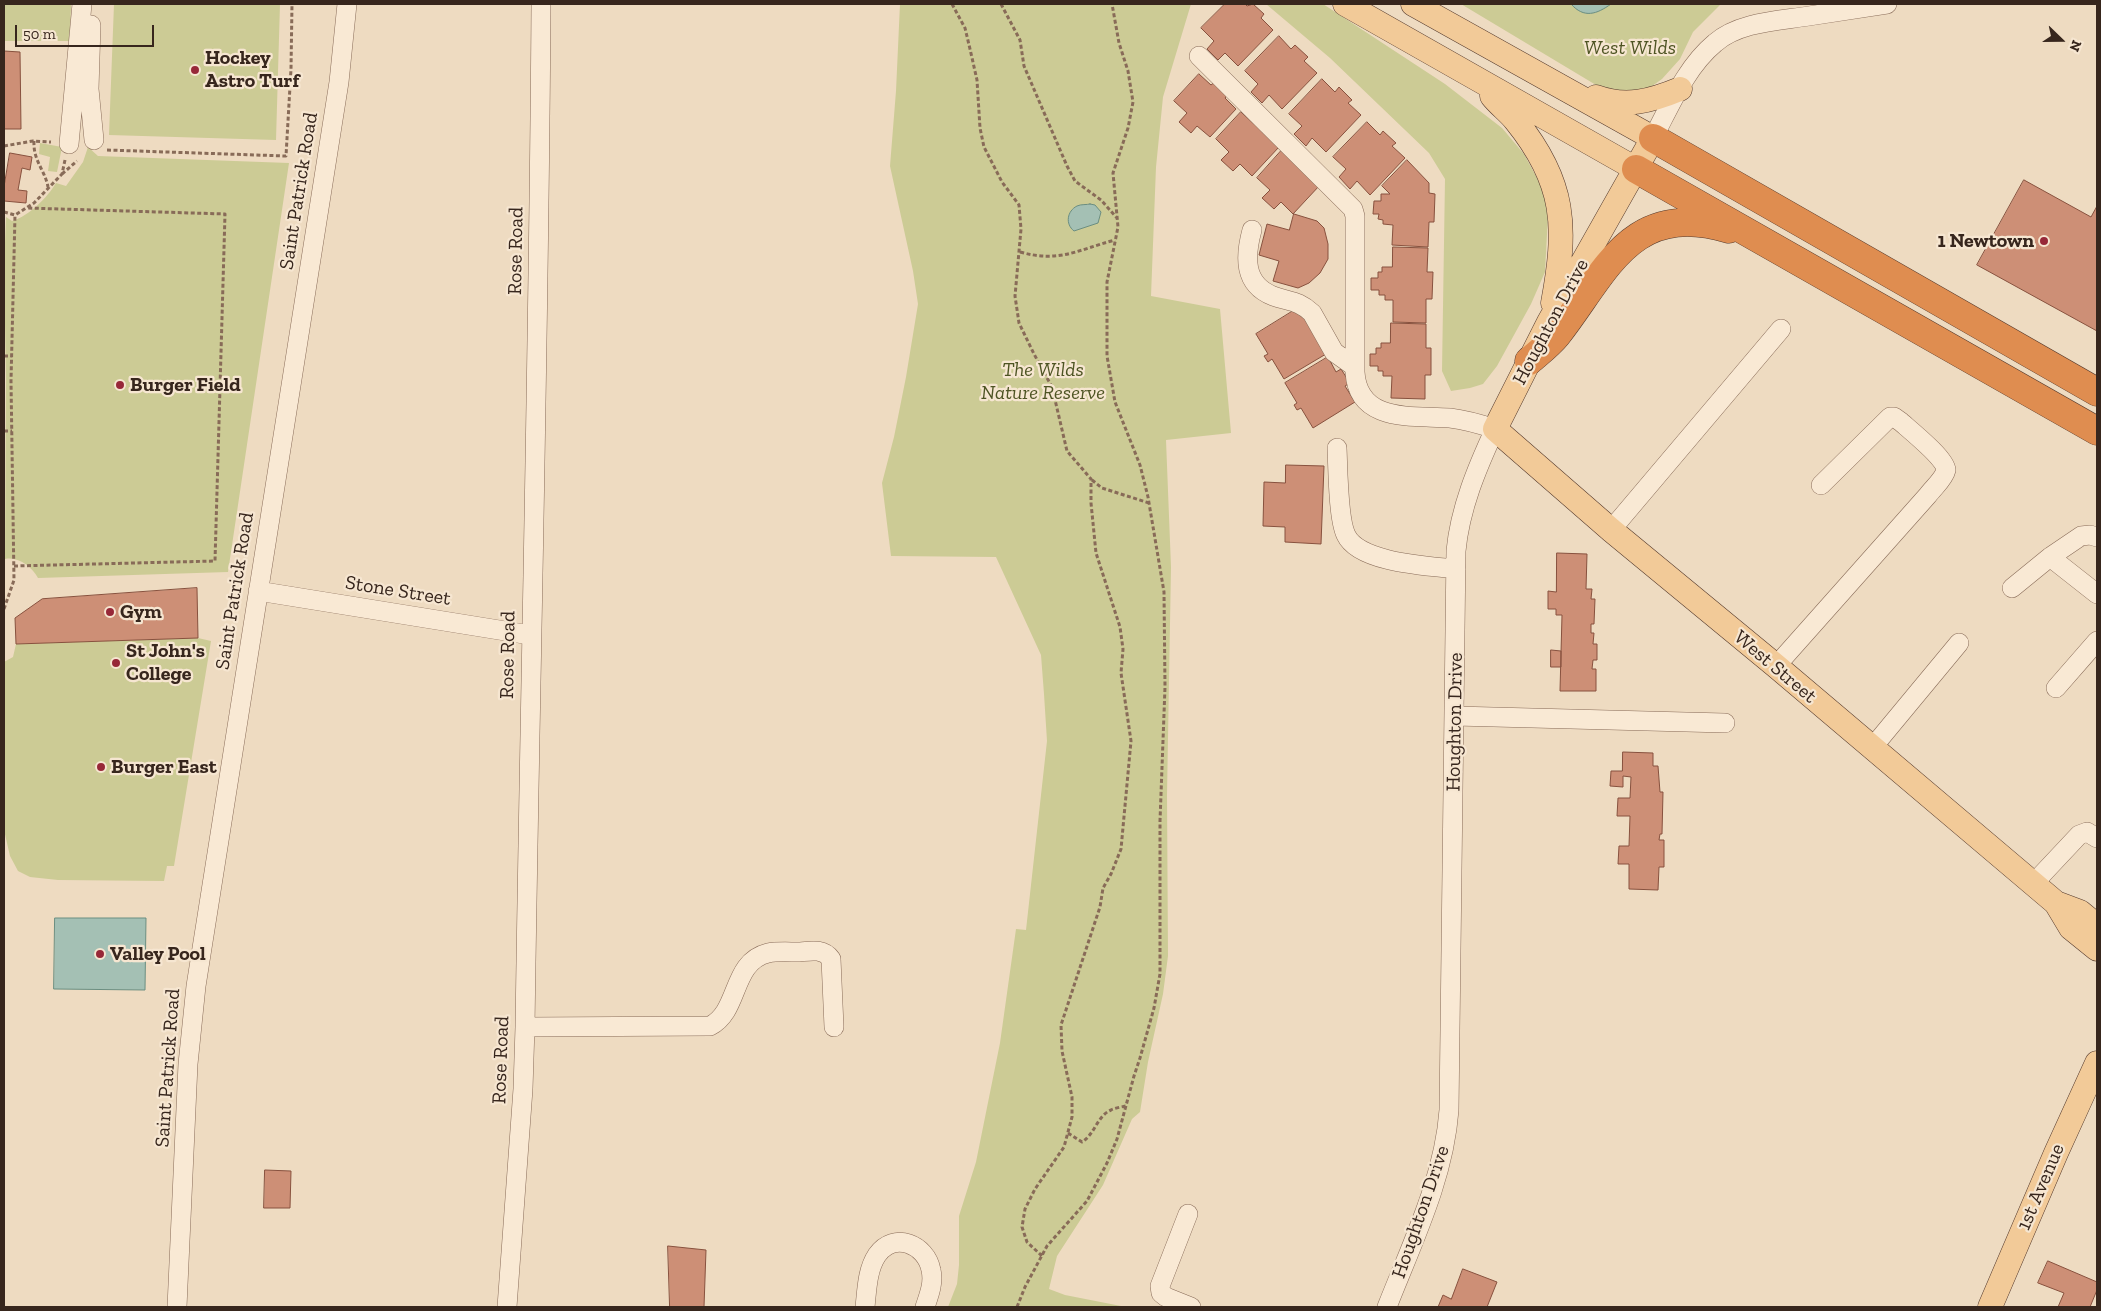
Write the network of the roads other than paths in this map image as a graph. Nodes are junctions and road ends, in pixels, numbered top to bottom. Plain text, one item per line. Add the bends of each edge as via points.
1 (82, 4) edge
2 (92, 4) edge
3 (346, 4) edge
4 (541, 4) edge
5 (1345, 4) edge
6 (1413, 4) edge
7 (1888, 4) edge
8 (1199, 56) dead end
9 (1477, 80) junction
10 (1561, 86) junction
11 (1680, 89) junction
12 (1653, 138) junction
13 (94, 140) road end
14 (68, 144) road end
15 (1636, 168) junction
16 (1252, 230) dead end
17 (1756, 238) junction
18 (1549, 322) junction
19 (1781, 329) dead end
20 (1529, 361) junction
21 (1355, 367) junction
22 (2097, 392) edge
23 (1495, 430) junction
24 (2097, 431) edge
25 (1337, 448) dead end
26 (1821, 485) dead end
27 (1610, 530) junction
28 (2097, 537) edge
29 (2050, 557) junction
30 (1456, 569) junction
31 (2012, 588) dead end
32 (258, 591) junction
33 (2097, 594) edge
34 (530, 635) junction
35 (2097, 641) edge
36 (1960, 643) dead end
37 (1776, 666) junction
38 (2056, 688) dead end
39 (1456, 716) junction
40 (1725, 723) dead end
41 (1872, 748) junction
42 (2097, 838) edge
43 (2033, 884) junction
44 (2056, 903) junction
45 (2097, 926) edge
46 (2097, 949) edge
47 (525, 1026) junction
48 (834, 1027) dead end
49 (2097, 1067) edge
50 (1188, 1214) dead end
51 (177, 1307) edge
52 (507, 1307) edge
53 (865, 1307) edge
54 (925, 1307) edge
55 (1191, 1307) edge
56 (1387, 1307) edge
57 (1990, 1307) edge

1 - 14 street
2 - 13 street via 89,89
3 - 32 street, Saint Patrick Road via 339,82
4 - 34 street, Rose Road
5 - 9 main road
6 - 10 main road
7 - 11 street via 1733,31 1713,44
8 - 21 street via 1353,209
9 - 15 main road
9 - 18 main road via 1533,143 1548,168 1557,194 1561,244
10 - 11 main road via 1622,104 1649,101
10 - 12 main road
11 - 12 street
12 - 15 main road, Houghton Drive
12 - 22 highway
15 - 17 highway
15 - 18 main road, Houghton Drive
16 - 21 street via 1247,265 1254,281 1274,296 1293,300 1308,309 1334,352
17 - 20 highway via 1690,223 1667,224 1646,231 1620,250 1555,337
17 - 24 highway
18 - 20 main road, Houghton Drive
19 - 27 street
20 - 23 main road, Houghton Drive
21 - 23 street via 1360,391 1373,406 1385,412 1397,416 1458,419
23 - 27 main road, West Street
23 - 30 street, Houghton Drive via 1474,476 1463,512
25 - 30 street via 1342,517 1346,535 1356,548 1409,565
26 - 37 street via 1890,417 1901,422 1946,466 1946,471 1928,495
27 - 37 main road, West Street
28 - 29 street via 2080,536
29 - 31 street
29 - 33 street
30 - 39 street, Houghton Drive
32 - 34 street, Stone Street
32 - 51 street, Saint Patrick Road via 196,986 188,1064
34 - 47 street, Rose Road
35 - 38 street
36 - 41 street
37 - 41 main road, West Street
39 - 40 street
39 - 56 street, Houghton Drive via 1448,1125 1437,1175
41 - 43 main road, West Street
42 - 43 street via 2087,832 2079,835
43 - 44 main road, West Street
44 - 45 main road, West Street via 2080,912
44 - 46 main road, West Street via 2071,928
47 - 48 street via 710,1026 725,1014 739,978 758,957 768,952 820,951 831,959
47 - 52 street, Rose Road
49 - 57 main road, 1st Avenue via 2079,1100
50 - 55 street via 1160,1293
53 - 54 street via 873,1264 883,1249 898,1242 919,1248 929,1261 932,1286

